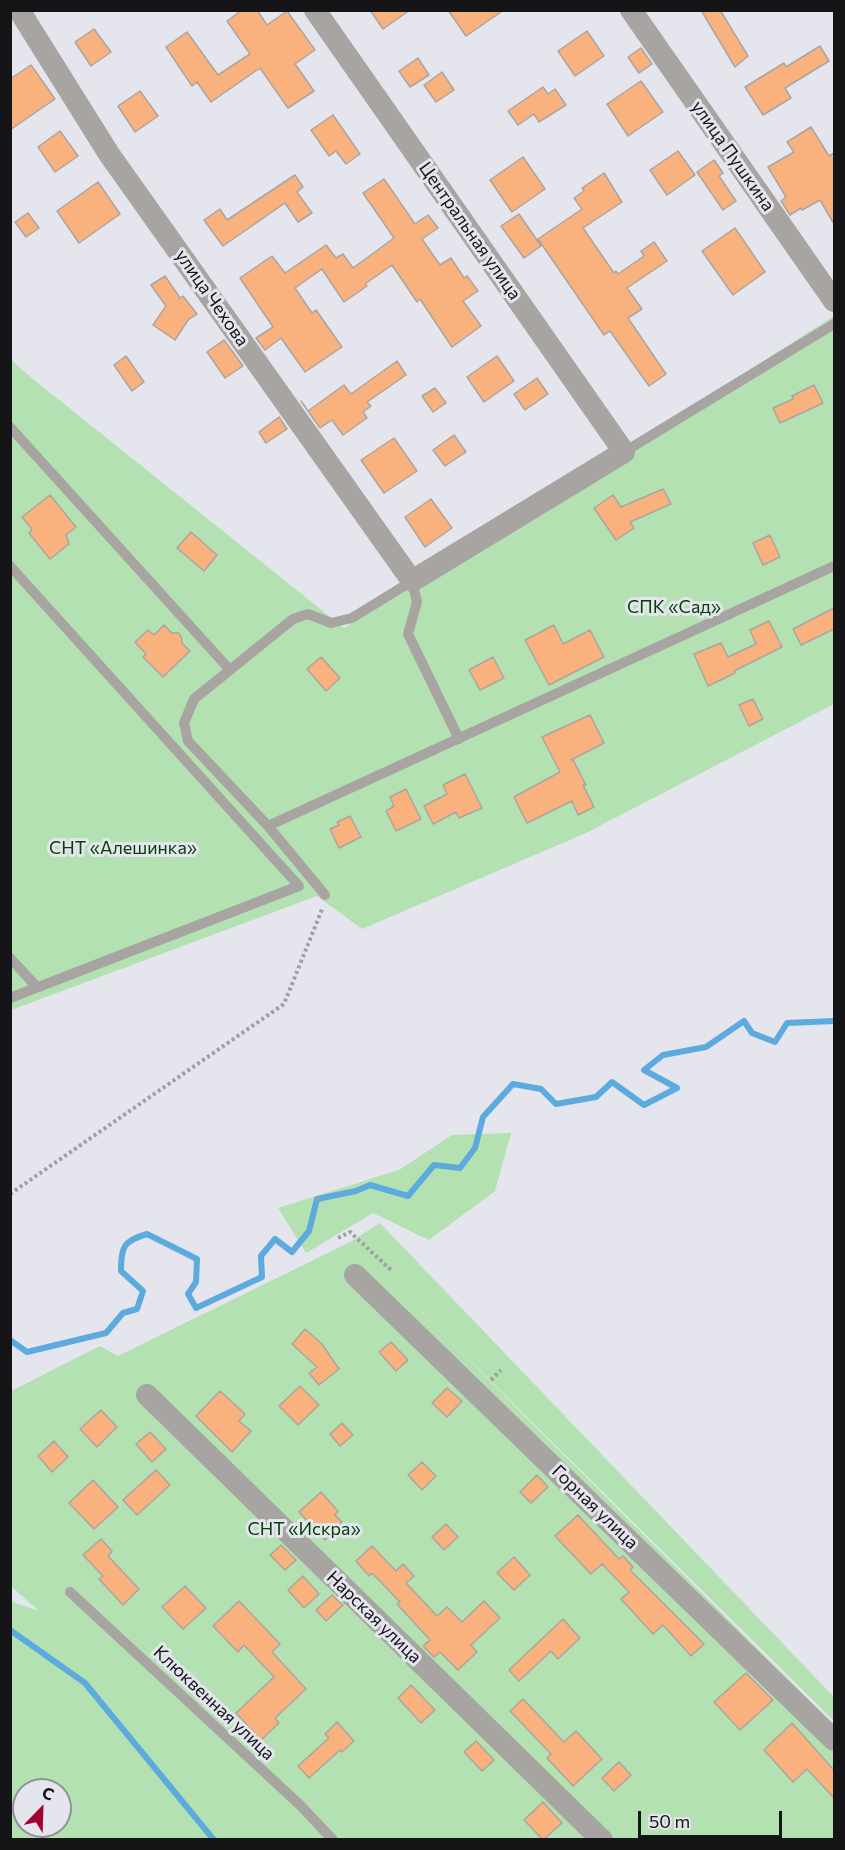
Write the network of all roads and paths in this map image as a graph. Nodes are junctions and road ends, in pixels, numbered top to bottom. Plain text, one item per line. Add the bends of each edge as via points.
1 (19, 10) edge
2 (315, 10) edge
3 (631, 10) edge
4 (834, 301) edge
5 (834, 324) edge
6 (10, 427) edge
7 (624, 453) junction
8 (10, 566) edge
9 (834, 566) edge
10 (412, 581) junction
11 (230, 670) junction
12 (459, 738) junction
13 (268, 826) junction
14 (324, 895) joint
15 (10, 958) edge
16 (37, 987) junction
17 (10, 998) edge
18 (10, 1194) edge
19 (317, 1197) dead end
20 (322, 1202) dead end
21 (338, 1238) dead end
22 (391, 1270) dead end
23 (355, 1275) dead end
24 (147, 1395) dead end
25 (70, 1592) dead end
26 (834, 1740) edge
27 (333, 1839) edge
28 (602, 1839) edge

1 - 10 street, улица Чехова via 109,154
2 - 7 street, Центральная улица
3 - 4 street, улица Пушкина
5 - 7 lane
6 - 11 lane
7 - 10 street
8 - 16 lane via 299,886
9 - 12 lane
10 - 11 lane via 352,618 331,623 308,614 293,619
10 - 12 lane via 417,602 408,634
11 - 13 lane via 194,699 184,723 189,741
12 - 13 lane
13 - 14 lane
14 - 18 path via 322,913 284,1004
15 - 16 lane
16 - 17 lane
19 - 20 path
21 - 22 path via 350,1232
23 - 26 street, Горная улица
24 - 28 street, Нарская улица
25 - 27 lane, Клюквенная улица

